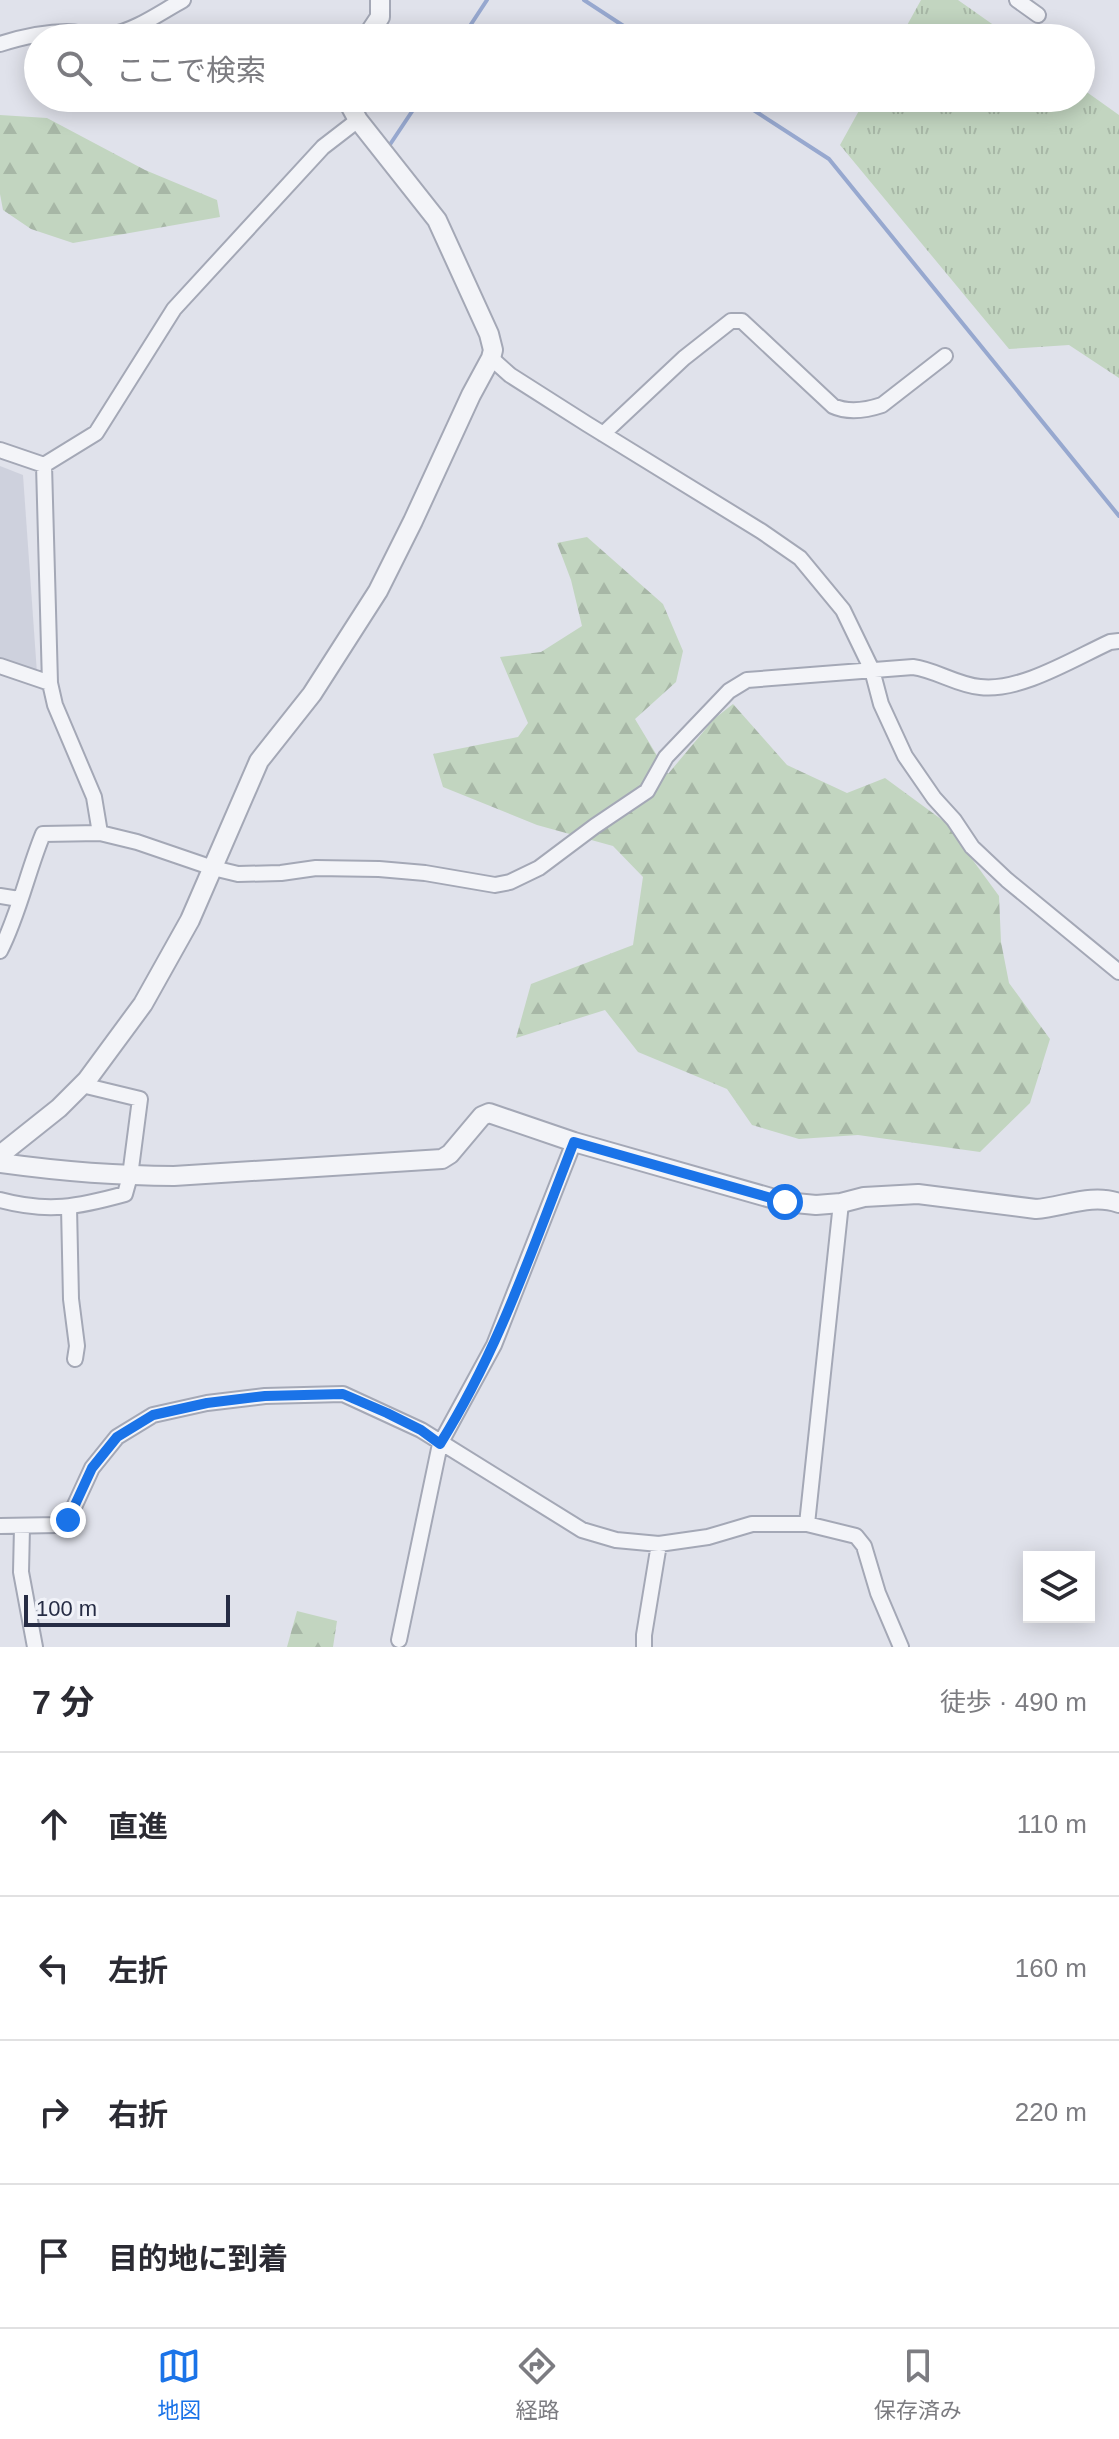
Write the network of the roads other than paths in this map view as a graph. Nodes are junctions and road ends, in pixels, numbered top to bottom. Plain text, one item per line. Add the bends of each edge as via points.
1 (183, 0) edge
2 (380, 0) edge
3 (1017, 0) edge
4 (1038, 15) dead end
5 (139, 24) edge
6 (375, 24) edge
7 (24, 37) edge
8 (0, 44) edge
9 (354, 112) edge
10 (358, 120) junction
11 (945, 356) dead end
12 (491, 358) junction
13 (603, 434) junction
14 (0, 450) edge
15 (44, 465) junction
16 (1119, 641) edge
17 (0, 666) edge
18 (872, 670) junction
19 (50, 683) junction
20 (100, 833) junction
21 (213, 868) junction
22 (0, 896) edge
23 (19, 899) junction
24 (0, 951) edge
25 (1119, 972) edge
26 (82, 1085) junction
27 (574, 1142) junction
28 (0, 1155) edge
29 (0, 1163) edge
30 (130, 1176) junction
31 (0, 1200) edge
32 (841, 1203) junction
33 (1119, 1203) edge
34 (69, 1207) junction
35 (75, 1359) dead end
36 (440, 1444) junction
37 (807, 1524) junction
38 (0, 1526) edge
39 (22, 1527) junction
40 (659, 1544) junction
41 (399, 1640) dead end
42 (35, 1647) edge
43 (644, 1647) edge
44 (901, 1647) edge

1 - 5 street
2 - 6 street
3 - 4 street
7 - 8 street
9 - 10 street
10 - 12 street via 437,220 489,334
10 - 15 street via 323,147 174,309 96,433
11 - 13 street via 882,405 840,410 737,319 684,358
12 - 13 street
12 - 21 street via 378,591 312,694 259,761
13 - 18 street via 800,558 843,610
14 - 15 street
15 - 19 street
16 - 18 street via 1009,686 978,688 913,667
17 - 19 street
18 - 21 street via 737,684 666,757 647,791 539,868 510,882 495,885 379,869 238,874
18 - 25 street via 905,756 972,847
19 - 20 street via 94,797
20 - 21 street
20 - 23 street via 43,834
21 - 26 street via 143,1004
22 - 23 street
23 - 24 street
26 - 28 street
26 - 30 street via 140,1099
27 - 30 street via 489,1113 442,1159
27 - 32 street via 785,1202
27 - 36 street via 494,1345
29 - 30 street
30 - 34 street via 125,1194
31 - 34 street
32 - 33 street via 918,1194 1036,1209 1089,1199
32 - 37 street
34 - 35 street
36 - 39 street via 410,1424 343,1394 207,1403 153,1415 117,1437 92,1468 68,1520
36 - 40 street via 582,1530
36 - 41 street
37 - 40 street via 752,1524
37 - 44 street via 856,1536 864,1546
38 - 39 street
39 - 42 street via 21,1572
40 - 43 street

